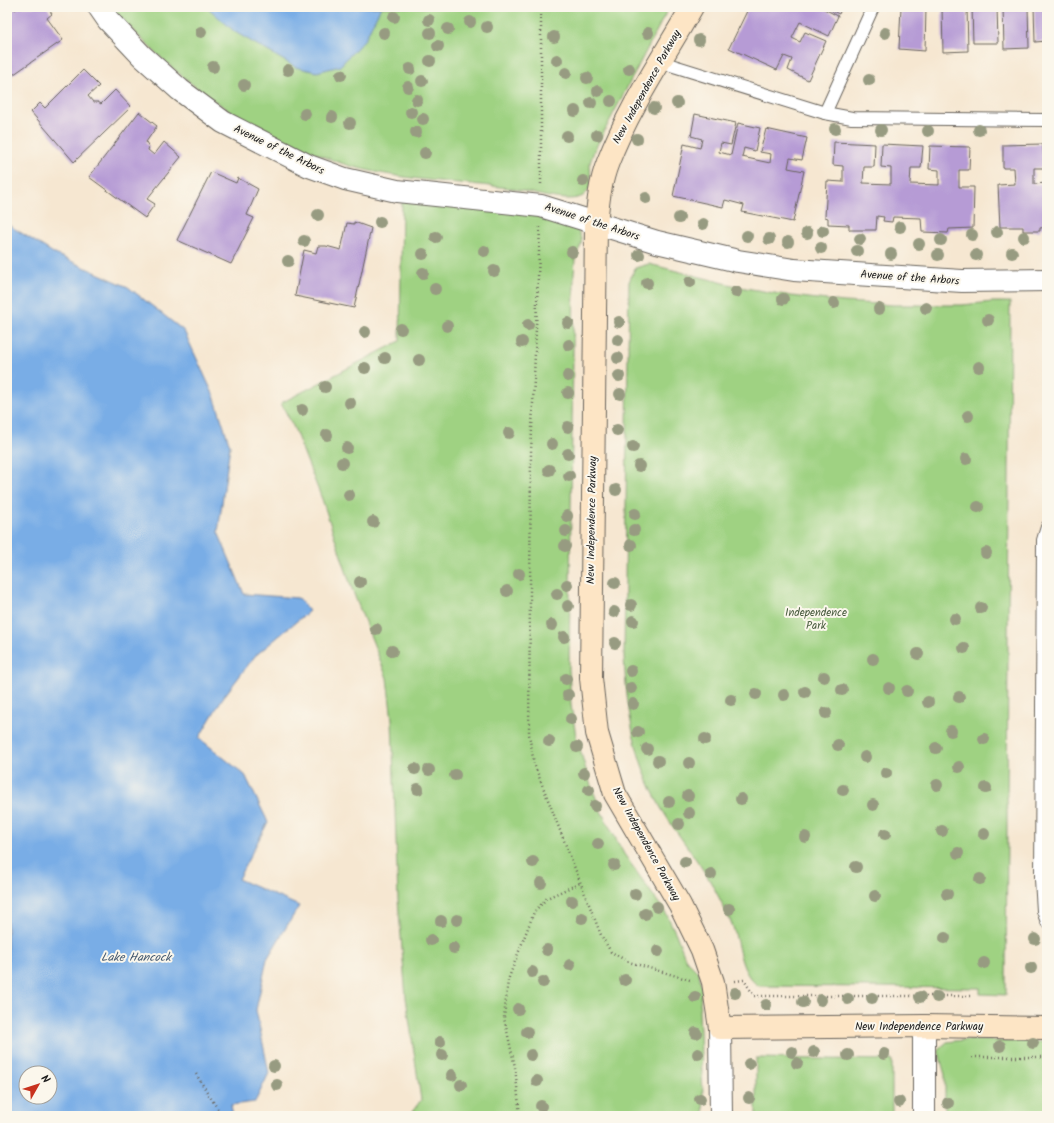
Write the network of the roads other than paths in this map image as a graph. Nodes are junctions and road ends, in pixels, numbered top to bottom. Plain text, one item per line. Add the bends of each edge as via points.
1 (99, 7) edge
2 (692, 7) edge
3 (873, 7) edge
4 (661, 62) junction
5 (825, 113) junction
6 (1047, 120) edge
7 (596, 224) junction
8 (1047, 280) edge
9 (1047, 527) edge
10 (1047, 922) edge
11 (924, 1026) junction
12 (720, 1028) junction
13 (1047, 1028) edge
14 (720, 1116) edge
15 (924, 1116) edge

1 - 7 street, Avenue of the Arbors via 142,56 186,95 223,122 309,166 345,179 397,191 541,206
2 - 4 street, New Independence Parkway
3 - 5 lane
4 - 5 lane
4 - 7 street, New Independence Parkway via 627,121 608,162 600,190
5 - 6 lane via 852,118
7 - 8 street, Avenue of the Arbors via 738,261 794,270 962,281
7 - 12 street, New Independence Parkway via 591,678 597,733 615,794 680,905 702,950 713,982
9 - 10 lane via 1043,540 1041,879 1043,911
11 - 12 street, New Independence Parkway
11 - 13 street, New Independence Parkway
11 - 15 street
12 - 14 street, New Independence Parkway

